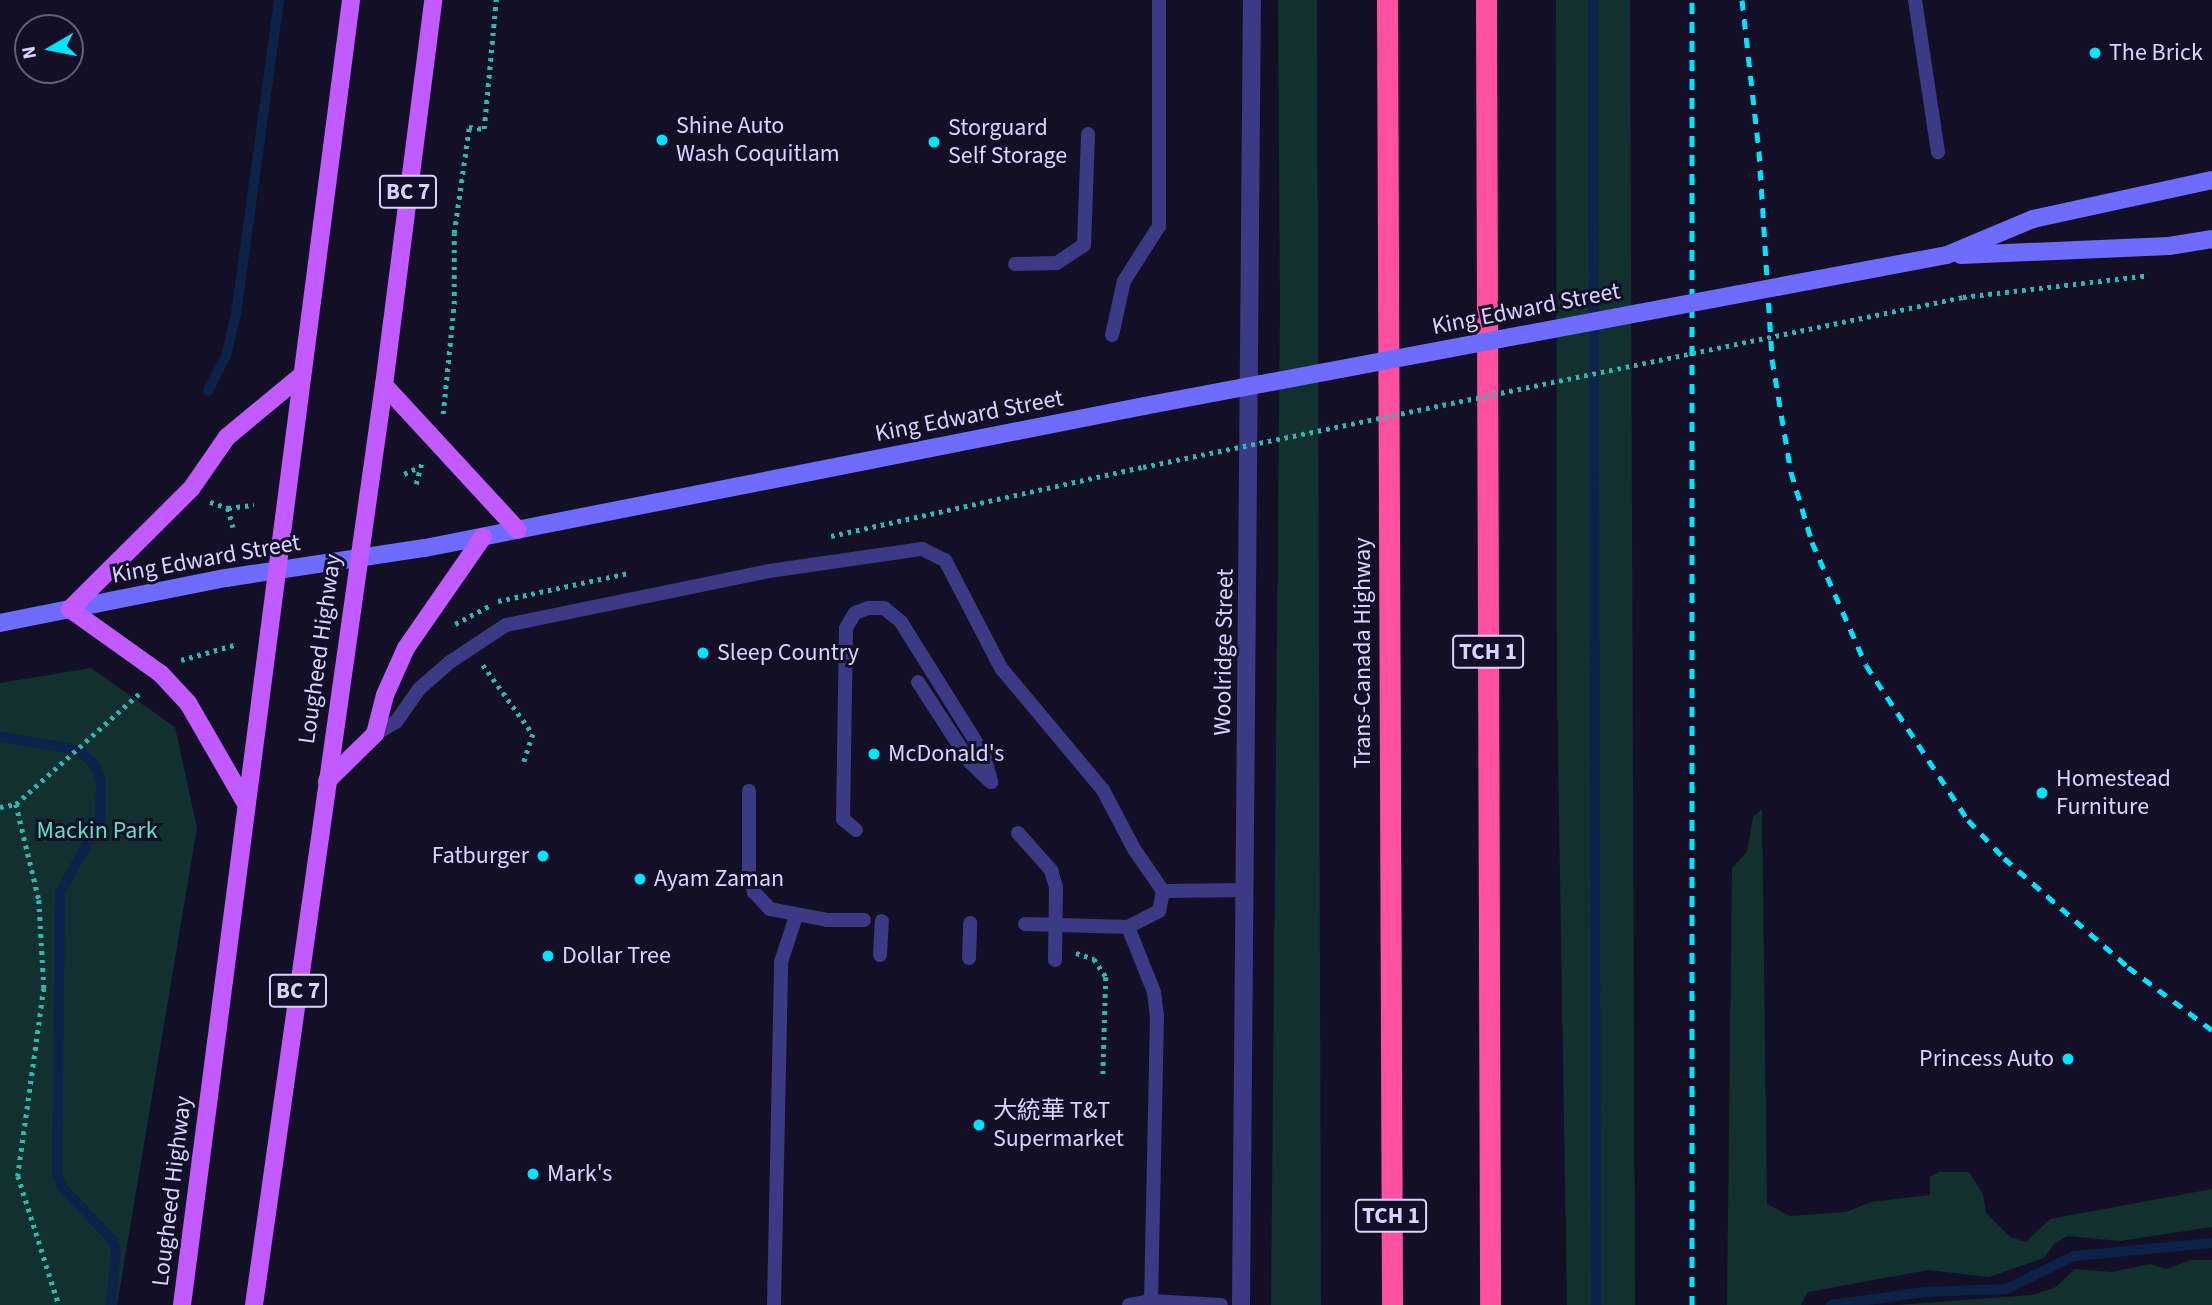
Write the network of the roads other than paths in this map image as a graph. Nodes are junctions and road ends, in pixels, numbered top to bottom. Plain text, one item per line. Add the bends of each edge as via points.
1 (351, 0) edge
2 (433, 0) edge
3 (1159, 0) edge
4 (1252, 0) edge
5 (1387, 0) edge
6 (1486, 0) edge
7 (1914, 0) edge
8 (1088, 134) dead end
9 (1938, 152) dead end
10 (2212, 180) edge
11 (2212, 239) edge
12 (1947, 255) junction
13 (1015, 264) dead end
14 (1112, 335) dead end
15 (302, 375) junction
16 (384, 385) junction
17 (518, 530) junction
18 (483, 537) junction
19 (356, 558) junction
20 (277, 570) junction
21 (70, 609) junction
22 (0, 623) edge
23 (918, 682) dead end
24 (375, 734) junction
25 (327, 781) junction
26 (748, 791) dead end
27 (245, 802) junction
28 (856, 830) dead end
29 (1018, 832) dead end
30 (1245, 890) junction
31 (1163, 891) junction
32 (796, 916) junction
33 (863, 920) dead end
34 (882, 921) dead end
35 (970, 923) dead end
36 (1025, 924) dead end
37 (1056, 925) junction
38 (1128, 927) junction
39 (1055, 953) road end
40 (880, 956) dead end
41 (969, 958) dead end
42 (1150, 1301) junction
43 (182, 1305) edge
44 (254, 1305) edge
45 (774, 1305) edge
46 (1129, 1305) edge
47 (1221, 1305) edge
48 (1241, 1305) edge
49 (1392, 1305) edge
50 (1490, 1305) edge

1 - 15 main road, Lougheed Highway
2 - 16 main road, Lougheed Highway / BC 7
3 - 14 lane via 1158,226 1124,281
4 - 30 street, Woolridge Street
5 - 49 highway, Trans-Canada Highway / TCH 1
6 - 50 highway, TCH 1
7 - 9 lane
8 - 13 lane via 1084,245 1057,263
10 - 12 main road, King Edward Street via 2033,219
11 - 12 main road, King Edward Street via 2169,246
12 - 17 main road, King Edward Street, bridge
15 - 20 main road, Lougheed Highway
15 - 21 main road via 227,437 191,489
16 - 17 main road
16 - 19 main road, Lougheed Highway / BC 7
17 - 18 main road, King Edward Street
18 - 19 main road, King Edward Street
18 - 24 main road via 406,648 385,695
19 - 20 main road, King Edward Street
19 - 25 main road, Lougheed Highway / BC 7
20 - 21 main road, King Edward Street
20 - 27 main road, Lougheed Highway
21 - 22 main road, King Edward Street
21 - 27 main road via 162,674 188,703
23 - 28 lane via 970,762 991,782 984,755 901,622 884,608 868,608 855,613 846,628 843,819
24 - 25 main road
24 - 31 lane via 396,722 419,689 450,662 506,625 769,571 922,549 944,559 1001,668 1104,790 1134,849
25 - 44 main road, Lougheed Highway / BC 7
26 - 32 lane via 749,871 754,892 770,909
27 - 43 main road, Lougheed Highway
29 - 37 lane via 1051,870
30 - 31 lane
30 - 48 street, Woolridge Street
31 - 38 lane via 1159,911
32 - 33 lane
32 - 45 lane via 781,962
34 - 40 lane
35 - 41 lane
36 - 37 lane
37 - 38 lane
37 - 39 lane
38 - 42 lane via 1154,992 1157,1016
42 - 46 lane
42 - 47 lane

